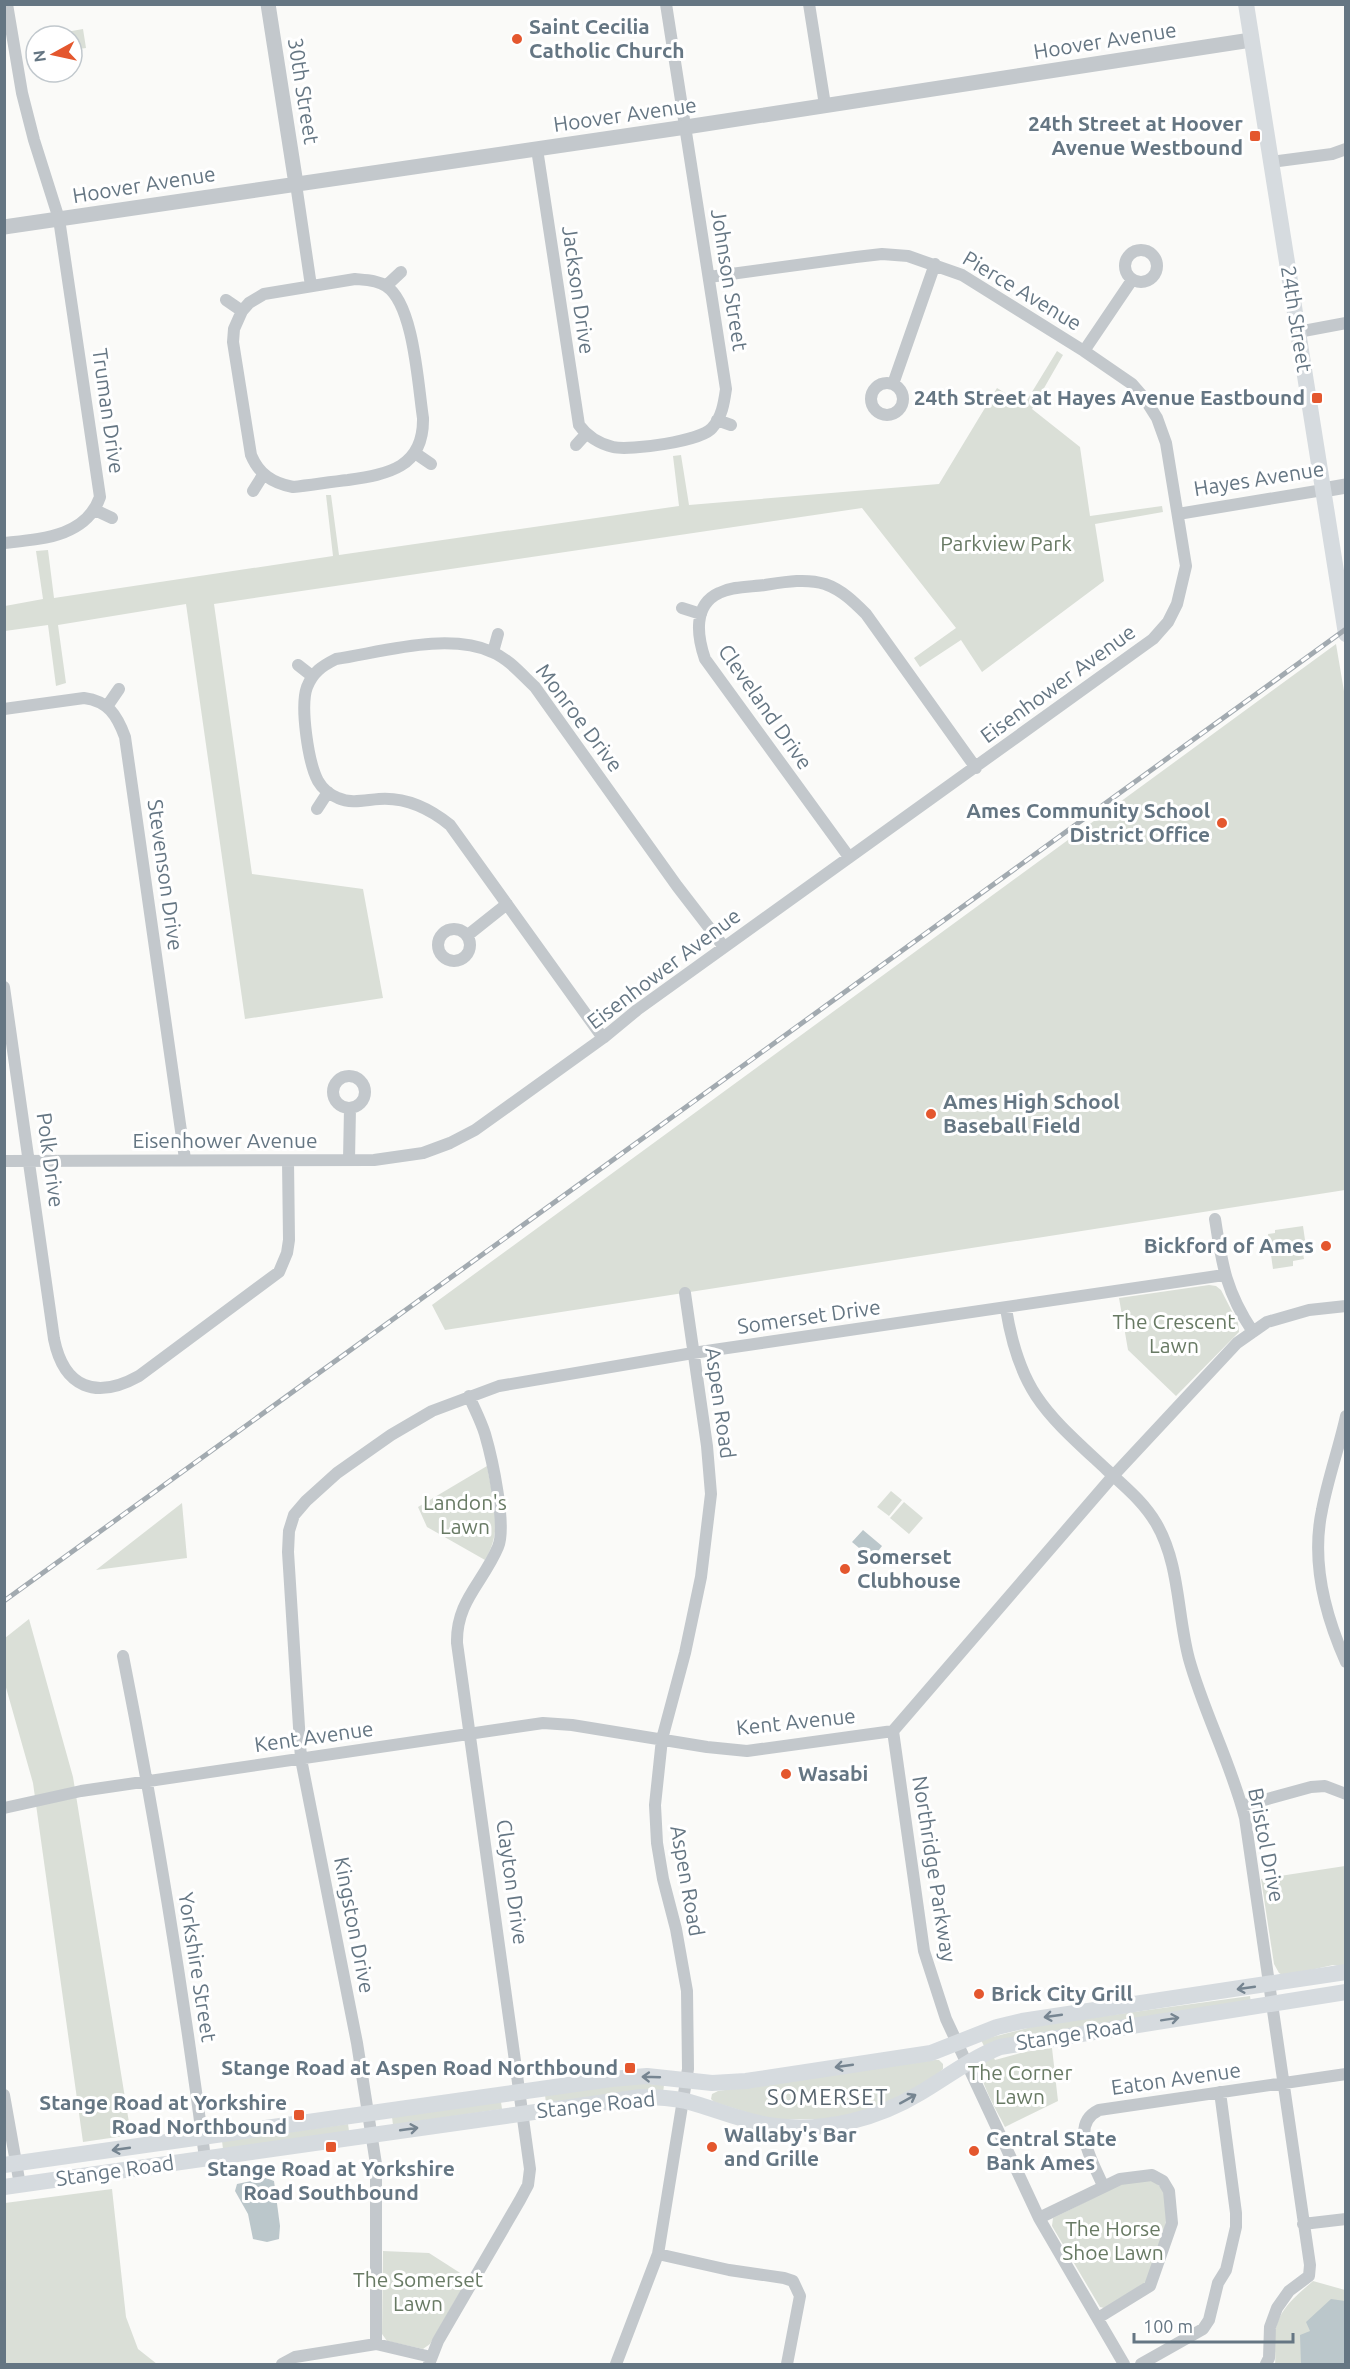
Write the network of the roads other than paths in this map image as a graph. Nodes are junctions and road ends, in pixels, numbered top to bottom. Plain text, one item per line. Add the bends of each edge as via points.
1 (7, 4) edge
2 (268, 4) edge
3 (666, 4) edge
4 (808, 4) edge
5 (1246, 4) edge
6 (1251, 40) junction
7 (825, 105) junction
8 (686, 127) junction
9 (537, 149) junction
10 (1346, 149) edge
11 (1271, 162) junction
12 (296, 184) junction
13 (59, 219) junction
14 (4, 228) edge
15 (935, 264) junction
16 (401, 272) dead end
17 (709, 278) junction
18 (1132, 280) dead end
19 (311, 286) junction
20 (386, 286) junction
21 (226, 300) dead end
22 (242, 311) junction
23 (1346, 323) edge
24 (1298, 332) junction
25 (1084, 351) junction
26 (893, 384) dead end
27 (717, 420) junction
28 (731, 425) dead end
29 (586, 434) junction
30 (576, 445) dead end
31 (415, 453) junction
32 (431, 464) dead end
33 (263, 475) junction
34 (1346, 486) edge
35 (1323, 490) junction
36 (253, 491) dead end
37 (95, 510) junction
38 (1178, 514) junction
39 (112, 518) dead end
40 (4, 543) edge
41 (682, 608) dead end
42 (701, 614) junction
43 (498, 634) dead end
44 (1346, 634) edge
45 (493, 652) junction
46 (298, 665) dead end
47 (312, 676) junction
48 (119, 689) dead end
49 (108, 705) junction
50 (4, 709) edge
51 (976, 768) junction
52 (328, 792) junction
53 (317, 809) dead end
54 (849, 858) junction
55 (507, 904) junction
56 (468, 935) dead end
57 (724, 947) junction
58 (4, 987) edge
59 (603, 1038) junction
60 (350, 1108) dead end
61 (185, 1159) junction
62 (349, 1160) junction
63 (4, 1161) edge
64 (30, 1161) junction
65 (288, 1161) junction
66 (1215, 1219) dead end
67 (1224, 1275) junction
68 (685, 1293) dead end
69 (1346, 1306) edge
70 (1006, 1309) junction
71 (1253, 1332) junction
72 (693, 1353) junction
73 (469, 1396) junction
74 (1346, 1416) edge
75 (1113, 1476) junction
76 (294, 1515) joint
77 (123, 1656) dead end
78 (1346, 1662) edge
79 (893, 1731) junction
80 (471, 1733) junction
81 (662, 1739) junction
82 (301, 1759) junction
83 (148, 1782) junction
84 (1346, 1794) edge
85 (1242, 1806) junction
86 (4, 1808) edge
87 (1346, 1972) edge
88 (1270, 1985) junction
89 (1346, 1992) edge
90 (1273, 2003) junction
91 (957, 2043) junction
92 (966, 2062) junction
93 (1346, 2074) edge
94 (686, 2081) junction
95 (1283, 2082) junction
96 (521, 2092) junction
97 (1220, 2092) junction
98 (4, 2095) edge
99 (684, 2101) junction
100 (524, 2112) junction
101 (369, 2114) junction
102 (372, 2134) junction
103 (202, 2137) junction
104 (205, 2158) junction
105 (10, 2164) edge
106 (12, 2186) edge
107 (1103, 2186) junction
108 (1039, 2218) junction
109 (1346, 2219) edge
110 (1303, 2224) junction
111 (658, 2254) junction
112 (1098, 2318) junction
113 (376, 2344) junction
114 (430, 2360) edge
115 (282, 2364) edge
116 (616, 2364) edge
117 (787, 2364) edge
118 (1124, 2364) edge
119 (1141, 2364) edge
120 (1266, 2364) edge

1 - 13 street, Truman Drive via 31,130
2 - 12 street, 30th Street
3 - 8 street, Johnson Street
4 - 7 street
5 - 6 main road, 24th Street
6 - 7 street, Hoover Avenue
6 - 11 main road, 24th Street
7 - 8 street, Hoover Avenue
8 - 9 street, Hoover Avenue
8 - 17 street, Johnson Street
9 - 12 street, Hoover Avenue
9 - 29 street, Jackson Drive via 576,412
10 - 11 street
11 - 24 main road, 24th Street
12 - 13 street, Hoover Avenue
12 - 19 street
13 - 14 street, Hoover Avenue
13 - 37 street, Truman Drive via 99,482 100,497
15 - 17 street, Pierce Avenue via 908,256 882,255
15 - 25 street, Pierce Avenue via 962,275
15 - 26 street
16 - 20 street
17 - 27 street, Johnson Street via 726,389
18 - 25 street
19 - 20 street via 355,279
19 - 22 street via 264,294
20 - 31 street via 407,317 423,418
21 - 22 street
22 - 33 street via 233,342 248,442 256,467
23 - 24 street
24 - 35 main road, 24th Street
25 - 38 street, Pierce Avenue via 1132,384 1157,418 1166,443
27 - 28 street
27 - 29 street via 711,430 698,438 633,448 614,447
29 - 30 street
31 - 32 street
31 - 33 street via 381,475 293,487
33 - 36 street
34 - 35 street, Hayes Avenue
35 - 38 street, Hayes Avenue
35 - 44 main road, 24th Street
37 - 39 street
37 - 40 street via 59,535
38 - 51 street, Eisenhower Avenue via 1186,566 1177,604 1168,622 1153,639
41 - 42 street
42 - 51 street via 712,597 731,589 794,581 826,584 837,590 866,614
42 - 54 street, Cleveland Drive via 698,636 705,659
43 - 45 street
45 - 47 street, Monroe Drive via 473,646 429,644 336,659
45 - 57 street, Monroe Drive via 535,687
46 - 47 street
47 - 52 street via 304,707 312,764 318,782
48 - 49 street
49 - 50 street via 84,698
49 - 61 street, Stevenson Drive via 125,737
51 - 54 street, Eisenhower Avenue
52 - 53 street
52 - 55 street via 340,800 356,802 408,802 435,813 450,825
54 - 57 street, Eisenhower Avenue
55 - 56 street
55 - 59 street
57 - 59 street, Eisenhower Avenue
58 - 64 street, Polk Drive
59 - 62 street, Eisenhower Avenue via 476,1130 450,1143 400,1158
60 - 62 street
61 - 64 street, Eisenhower Avenue
61 - 65 street, Eisenhower Avenue
62 - 65 street, Eisenhower Avenue
63 - 64 street, Eisenhower Avenue
64 - 65 street, Polk Drive via 54,1339 61,1365 78,1382 99,1389 113,1388 139,1376 279,1272 289,1240
66 - 67 street
67 - 70 street, Somerset Drive
67 - 71 street
68 - 72 street, Aspen Road
69 - 71 street via 1298,1313 1267,1322
70 - 72 street, Somerset Drive
70 - 75 street, Bristol Drive via 1016,1356 1042,1407
71 - 75 street via 1217,1363
72 - 73 street, Somerset Drive via 499,1386
72 - 81 street, Aspen Road via 711,1494 701,1577
73 - 76 street, Somerset Drive via 432,1411 391,1435 337,1473
73 - 80 street, Clayton Drive via 484,1433 502,1527 499,1545 462,1609 457,1625
74 - 78 street via 1321,1513 1319,1558 1323,1596
75 - 79 street
75 - 85 street, Bristol Drive via 1135,1494 1166,1545 1189,1661
76 - 82 street, Kingston Drive via 288,1552
77 - 83 street, Yorkshire Street
79 - 81 street, Kent Avenue via 747,1751
79 - 91 street, Northridge Parkway via 924,1951
80 - 81 street, Kent Avenue via 543,1723
80 - 82 street, Kent Avenue
80 - 96 street, Clayton Drive
81 - 94 street, Aspen Road via 655,1805 657,1843 687,1991
82 - 83 street, Kent Avenue
82 - 101 street, Kingston Drive
83 - 86 street, Kent Avenue via 81,1791
83 - 103 street, Yorkshire Street
84 - 85 street via 1325,1786 1311,1787
85 - 88 street, Bristol Drive
87 - 88 main road, Stange Road
88 - 90 street, Bristol Drive
88 -> 91 main road, Stange Road via 1022,2021
89 - 90 main road, Stange Road
92 -> 90 main road, Stange Road via 999,2047 1024,2042
90 - 95 street, Bristol Drive
91 - 92 street, Northridge Parkway
91 -> 94 main road, Stange Road via 921,2055 756,2079 712,2084
99 -> 92 main road, Stange Road via 775,2126 829,2125 888,2110
92 - 108 street, Northridge Parkway
93 - 95 street, Eaton Avenue
94 -> 96 main road, Stange Road via 635,2077
94 - 99 street, Aspen Road
95 - 97 street, Eaton Avenue
95 - 110 street, Bristol Drive
96 - 100 street, Clayton Drive
96 - 101 main road, Stange Road
97 - 107 street, Eaton Avenue via 1090,2114 1084,2124 1083,2139
97 - 119 street via 1236,2214 1226,2270 1203,2329
98 - 105 street
99 - 100 main road, Stange Road via 641,2097
99 - 111 street, Aspen Road
102 -> 100 main road, Stange Road
100 - 114 street, Clayton Drive via 528,2185
101 - 102 street, Kingston Drive
101 - 103 main road, Stange Road
102 - 104 main road, Stange Road
102 - 113 street, Kingston Drive via 378,2181
103 - 104 street, Yorkshire Street
103 -> 105 main road, Stange Road
104 - 106 main road, Stange Road
105 - 106 street
107 - 108 street
107 - 112 street via 1120,2179 1152,2175 1163,2181 1169,2191 1172,2223 1150,2286
108 - 112 street, Northridge Parkway
109 - 110 street
110 - 120 street, Bristol Drive via 1309,2276 1289,2291 1277,2308 1270,2327
111 - 116 street, Aspen Road
111 - 117 street via 793,2281 800,2296
112 - 118 street, Northridge Parkway
113 - 114 street
113 - 115 street via 295,2357

